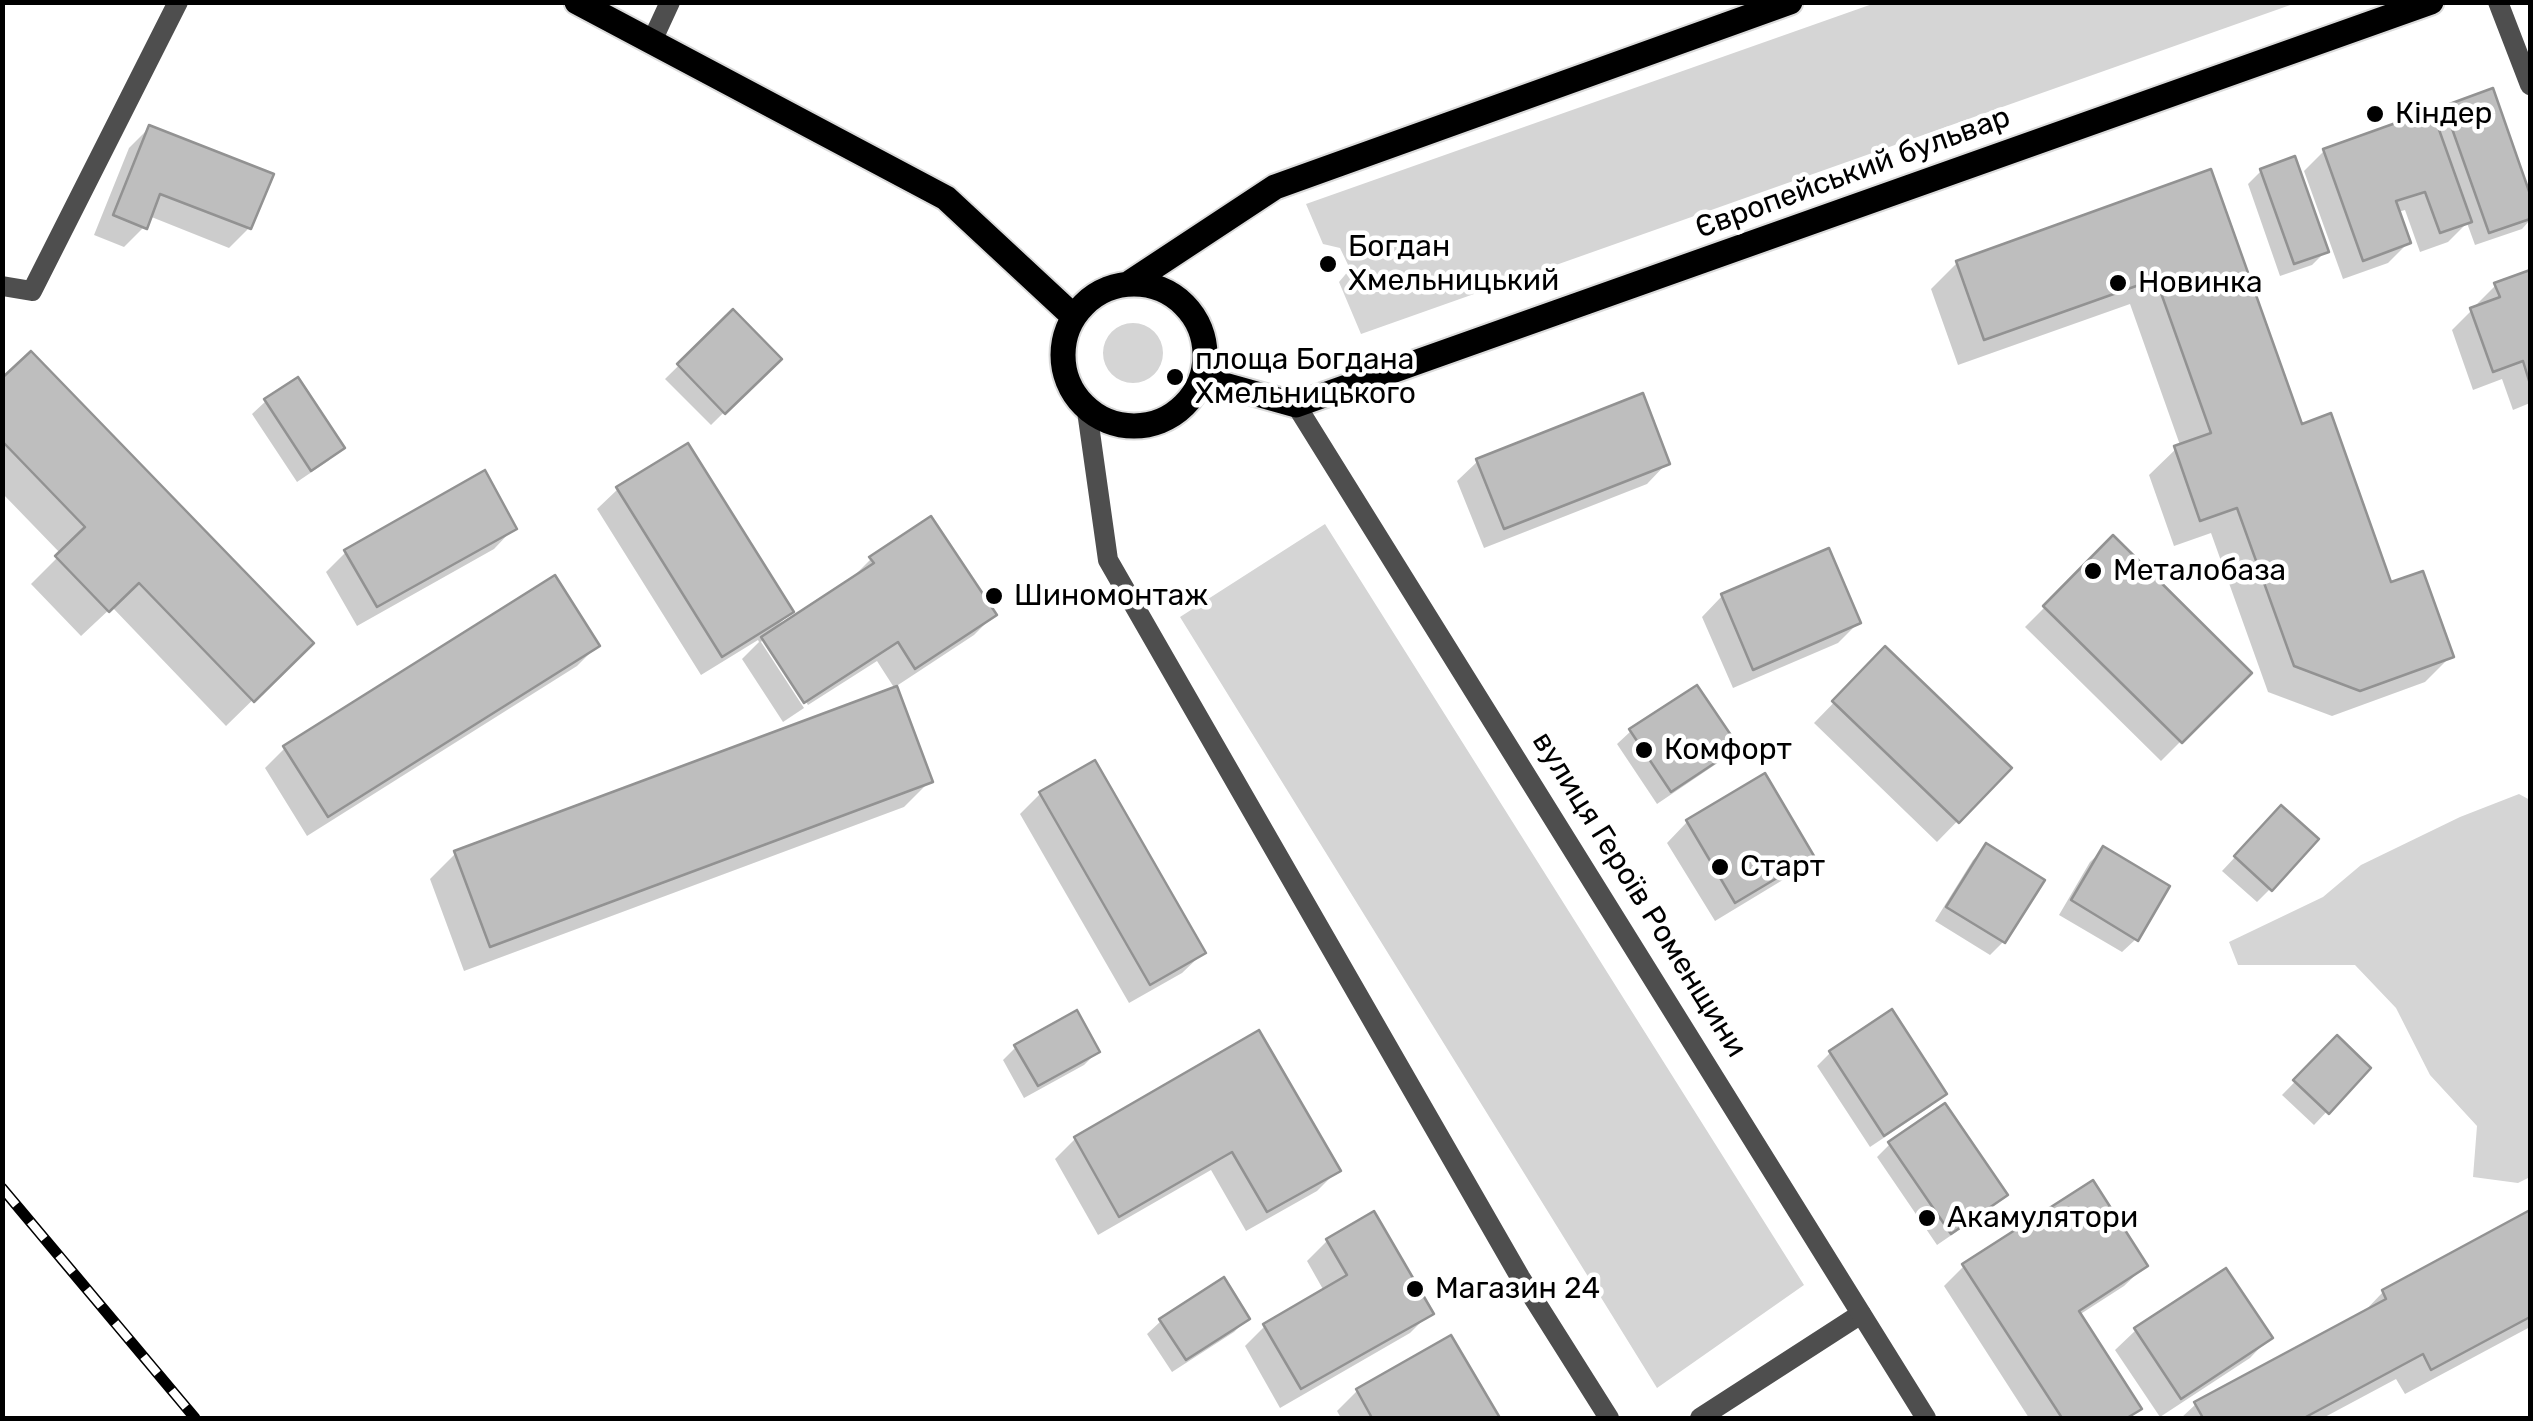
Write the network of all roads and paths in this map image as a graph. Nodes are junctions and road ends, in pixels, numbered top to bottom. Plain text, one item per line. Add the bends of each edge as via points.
1 (178, 2) edge
2 (576, 2) edge
3 (670, 2) edge
4 (1790, 2) edge
5 (2432, 2) edge
6 (2498, 2) edge
7 (652, 41) junction
8 (2530, 85) edge
9 (1131, 282) junction
10 (2, 286) edge
11 (1072, 316) junction
12 (1203, 379) junction
13 (1296, 405) junction
14 (1087, 411) junction
15 (1861, 1314) junction
16 (1609, 1418) edge
17 (1700, 1418) edge
18 (1926, 1418) edge

1 - 10 street via 32,291
2 - 7 main road
3 - 7 street
4 - 9 main road via 1275,188
5 - 13 main road, Європейський бульвар
6 - 8 street
7 - 11 main road via 946,198
9 - 11 main road via 1098,292
9 - 12 main road via 1165,290 1192,312 1206,344
11 - 14 main road via 1061,349 1066,383
12 - 13 main road
12 - 14 main road via 1184,408 1154,425 1119,427
13 - 15 street, вулиця Героїв Роменщини
14 - 16 street via 1108,560 1510,1260
15 - 17 street
15 - 18 street, вулиця Героїв Роменщини

